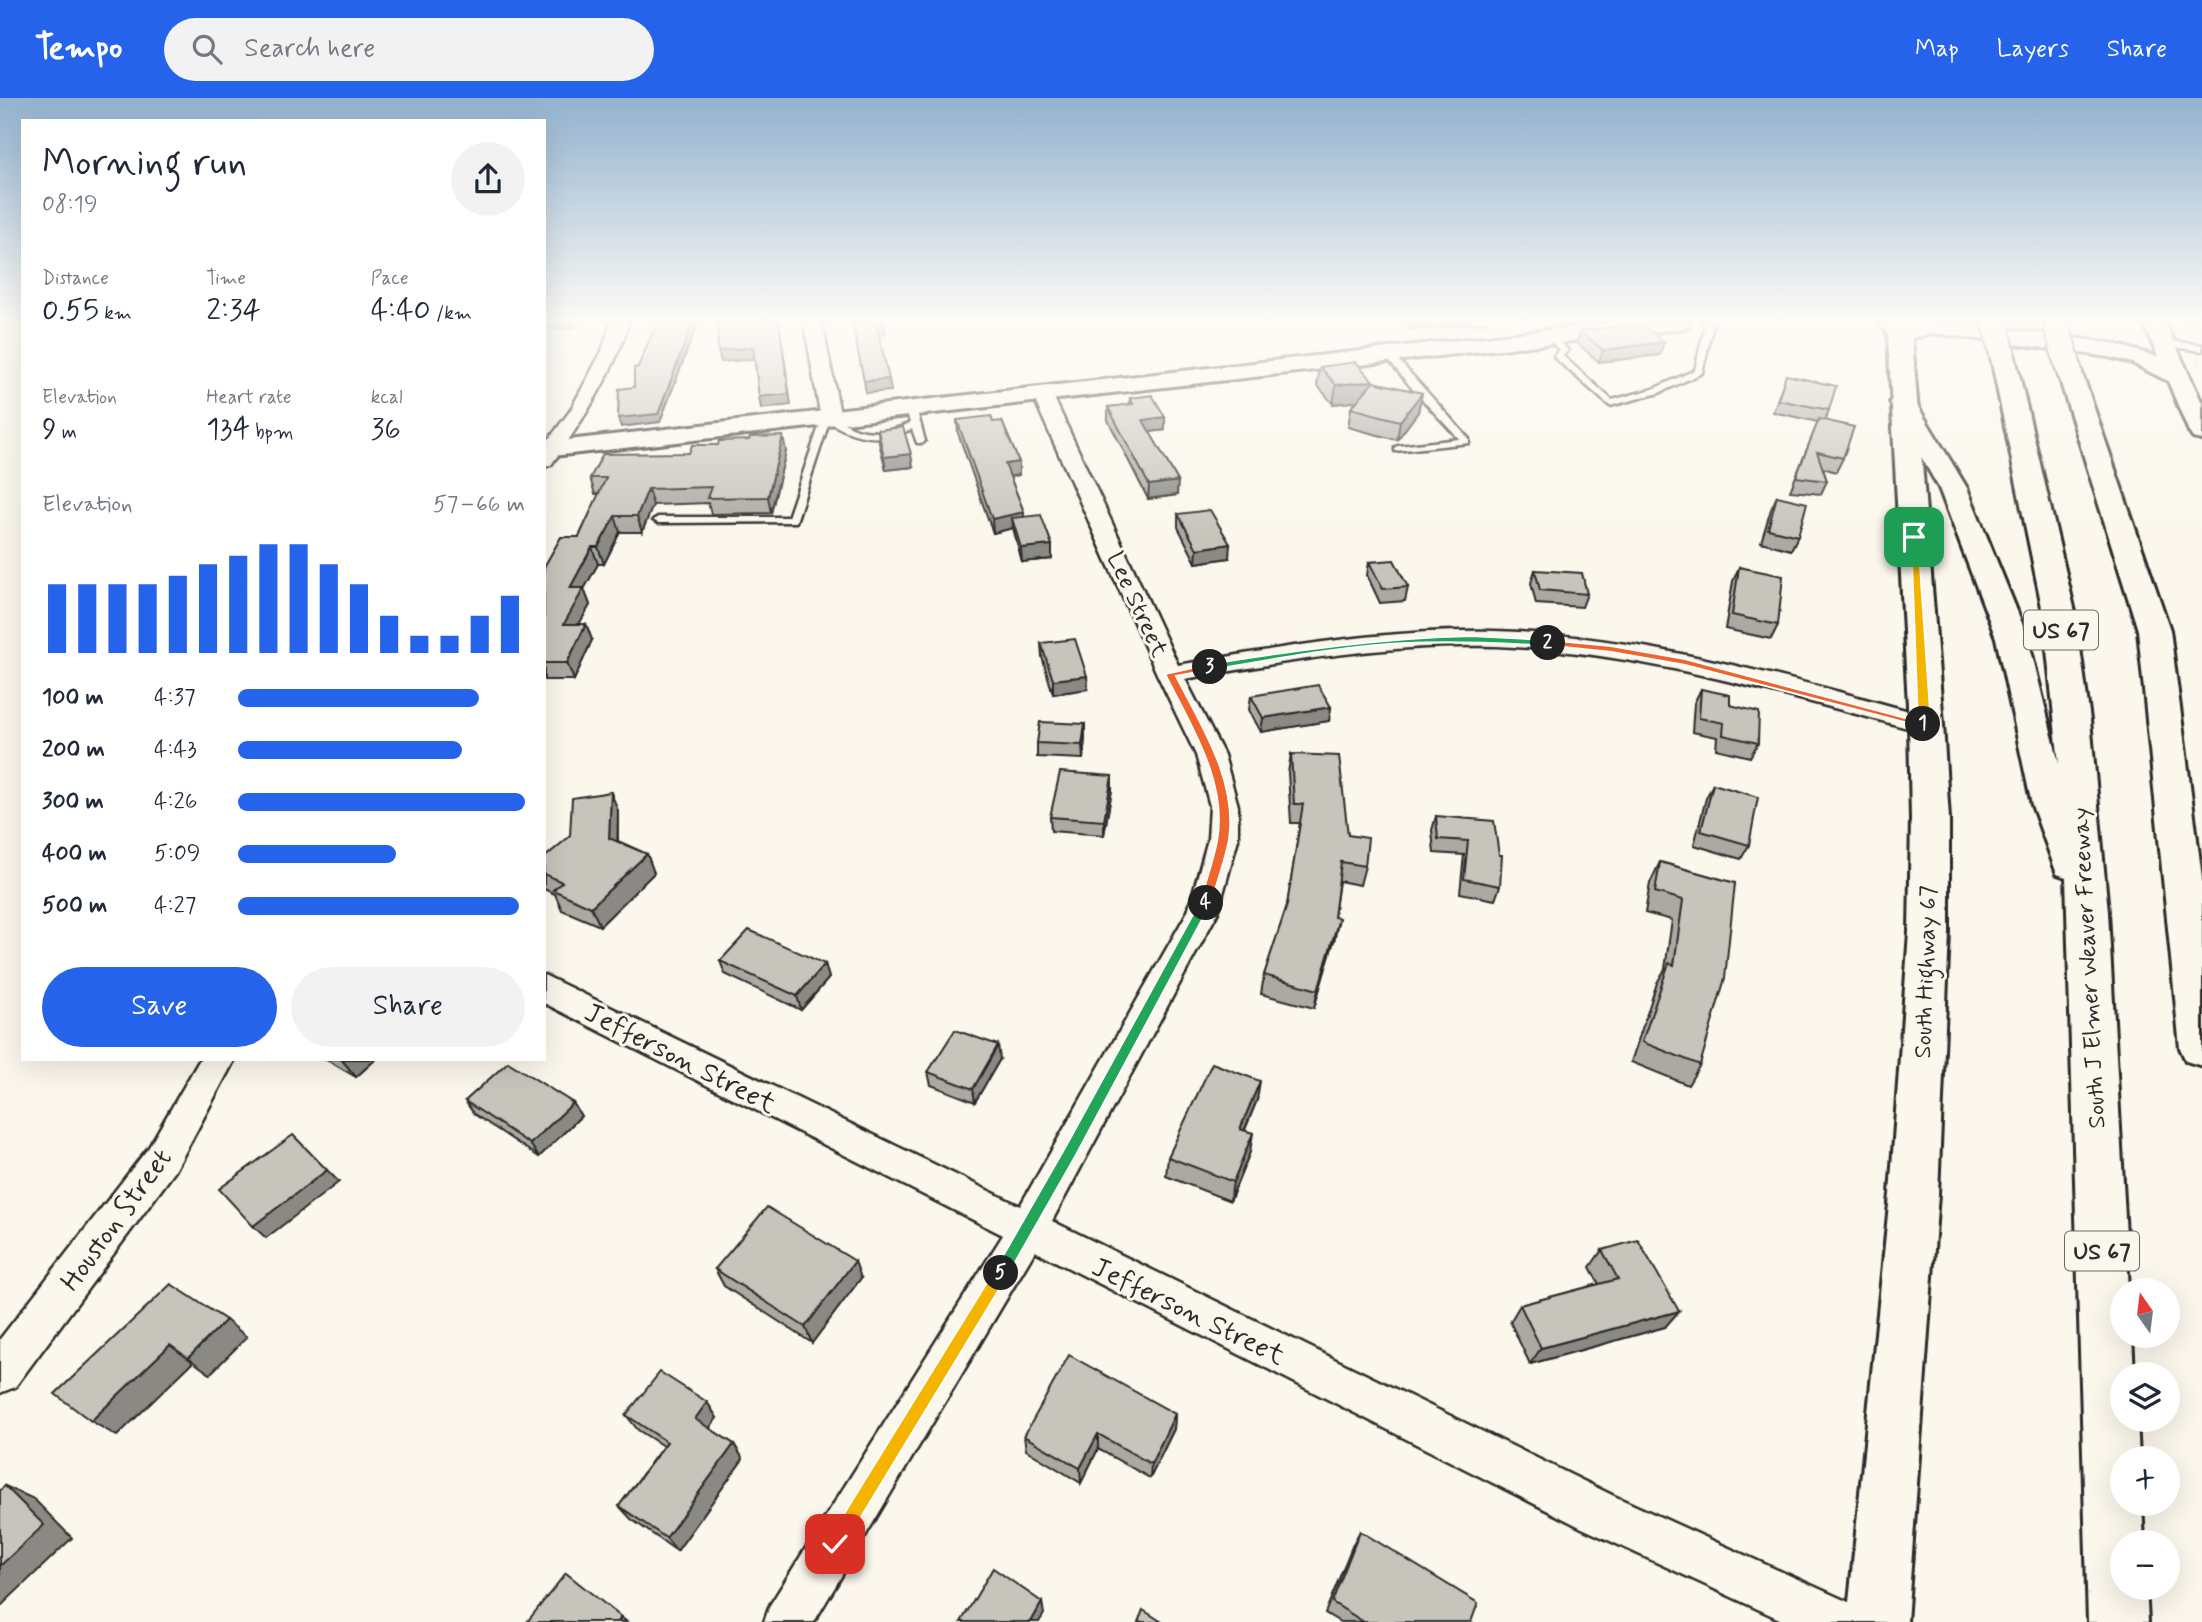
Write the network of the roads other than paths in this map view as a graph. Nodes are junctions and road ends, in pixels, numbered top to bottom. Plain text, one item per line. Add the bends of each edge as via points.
1 (589, 393) edge
2 (824, 393) edge
3 (1071, 393) edge
4 (1599, 393) edge
5 (1648, 393) edge
6 (1902, 393) edge
7 (2011, 393) edge
8 (2077, 393) edge
9 (2185, 393) edge
10 (1423, 394) joint
11 (1043, 396) junction
12 (1403, 397) edge
13 (1903, 402) junction
14 (913, 417) junction
15 (828, 420) junction
16 (2202, 432) edge
17 (920, 441) dead end
18 (1398, 449) dead end
19 (546, 454) edge
20 (658, 520) dead end
21 (1170, 674) junction
22 (1926, 724) junction
23 (2088, 912) junction
24 (546, 989) edge
25 (2202, 1048) edge
26 (217, 1061) edge
27 (1027, 1230) junction
28 (0, 1372) edge
29 (2115, 1611) edge
30 (787, 1622) edge
31 (1838, 1622) edge
32 (1877, 1622) edge

1 - 19 street
2 - 15 street
3 - 11 main road
4 - 5 lane via 1610,403
6 - 13 main road, South Highway 67
7 - 23 main road, South J Elmer Weaver Freeway / US 67, bridge via 2059,612 2073,720
8 - 25 main road, bridge via 2154,630
9 - 16 main road
10 - 12 lane
10 - 18 lane via 1465,441
11 - 14 main road
11 - 21 street, Lee Street
13 - 22 main road, South Highway 67
13 - 23 main road via 1953,488 2012,638 2050,805
14 - 15 main road
14 - 17 lane
15 - 19 main road
15 - 20 lane via 792,520
21 - 22 street via 1370,643 1522,641 1685,662
21 - 27 street, Lee Street via 1210,755 1224,806 1223,839 1203,912
22 - 32 main road, South Highway 67 via 1929,932 1914,1195
23 - 29 main road, South J Elmer Weaver Freeway / US 67
24 - 27 street, Jefferson Street
26 - 28 street, Houston Street via 162,1159
27 - 30 street, Lee Street
27 - 31 street, Jefferson Street via 1598,1512

